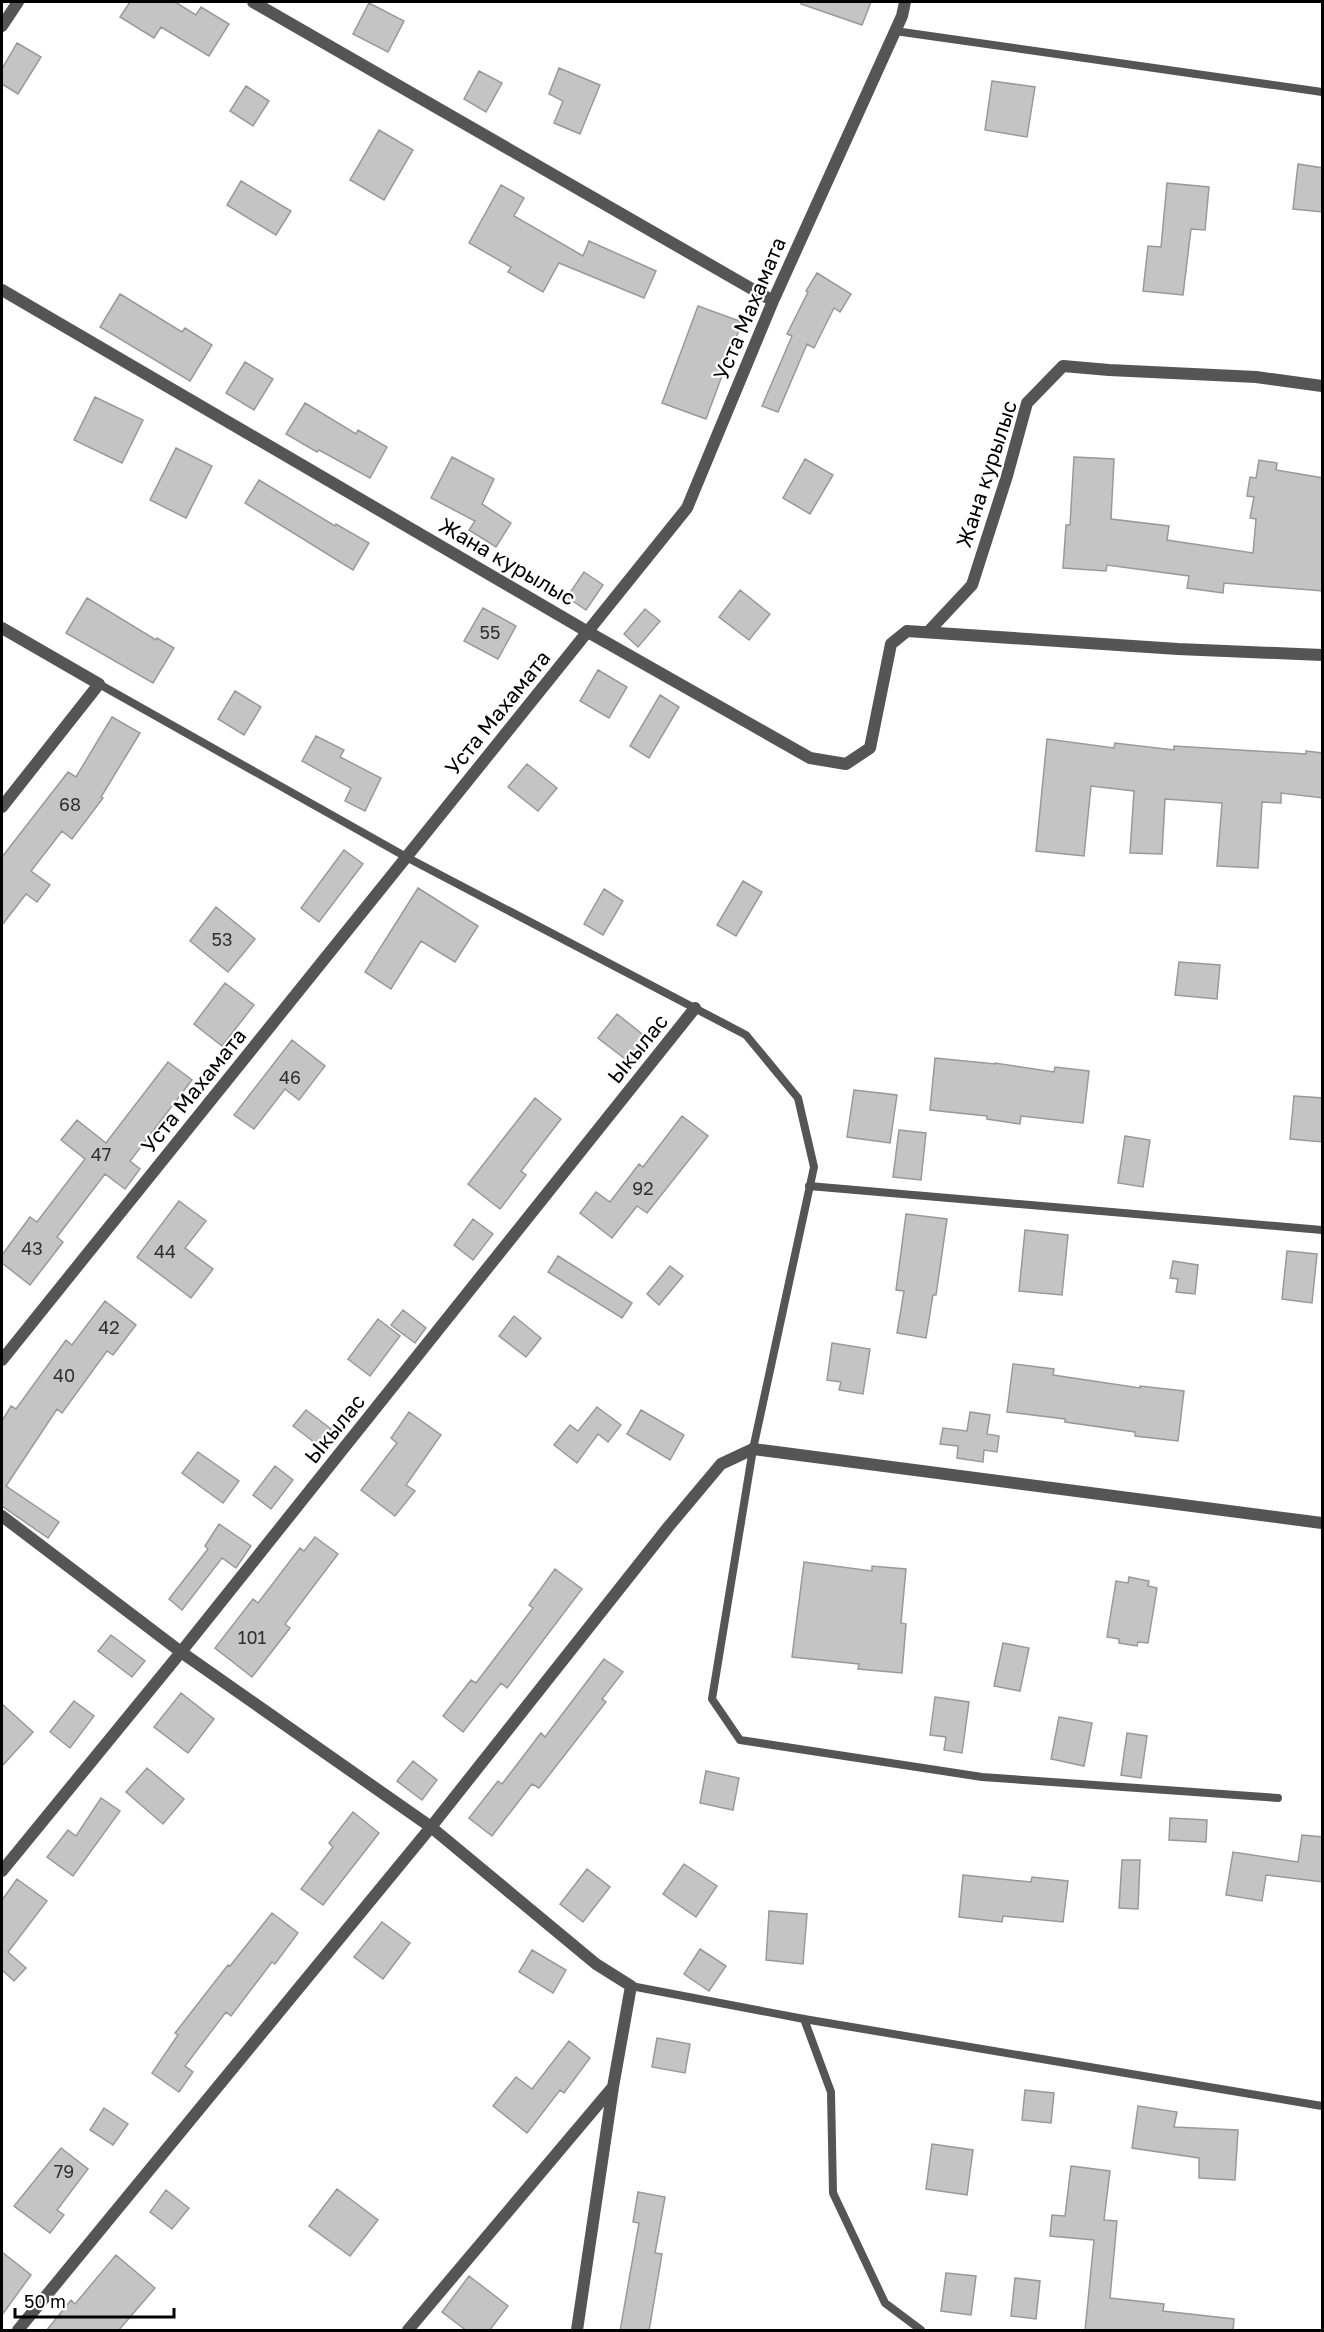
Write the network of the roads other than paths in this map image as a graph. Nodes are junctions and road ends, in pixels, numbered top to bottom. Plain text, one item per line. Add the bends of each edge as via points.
1 (18, 2) edge
2 (253, 2) edge
3 (905, 2) edge
4 (2, 26) edge
5 (895, 31) junction
6 (1323, 92) edge
7 (2, 290) edge
8 (773, 302) junction
9 (1323, 386) edge
10 (2, 628) edge
11 (588, 632) junction
12 (928, 632) junction
13 (1323, 655) edge
14 (99, 684) junction
15 (2, 807) edge
16 (408, 858) junction
17 (695, 1008) junction
18 (809, 1186) junction
19 (1323, 1230) edge
20 (2, 1360) edge
21 (753, 1449) junction
22 (2, 1516) edge
23 (1323, 1523) edge
24 (182, 1652) junction
25 (1278, 1798) dead end
26 (431, 1827) junction
27 (2, 1871) edge
28 (630, 1986) junction
29 (804, 2019) junction
30 (613, 2087) junction
31 (1323, 2106) edge
32 (18, 2331) edge
33 (408, 2331) edge
34 (578, 2331) edge
35 (921, 2331) edge

1 - 4 street
2 - 8 street
3 - 5 street, Уста Махамата
5 - 6 lane
5 - 8 street, Уста Махамата
7 - 11 street, Жана курылыс
8 - 11 street, Уста Махамата via 687,508
9 - 12 street, Жана курылыс via 1256,377 1063,366 1026,403 972,585
10 - 14 street
11 - 12 street, Жана курылыс via 810,758 846,764 870,748 891,644 907,631
11 - 16 street, Уста Махамата
12 - 13 street, Жана курылыс
14 - 15 street
14 - 16 lane
16 - 17 lane
16 - 20 street, Уста Махамата
17 - 18 lane via 746,1035 798,1098 814,1167
17 - 24 street, Ыкылас
18 - 19 lane
18 - 21 lane
21 - 23 street
21 - 25 lane via 712,1699 740,1740 982,1777
21 - 26 street via 721,1464
22 - 24 street
24 - 26 street
24 - 27 street, Ыкылас
26 - 28 street via 596,1964
26 - 32 street
28 - 29 lane
28 - 30 street
29 - 31 lane
29 - 35 lane via 831,2092 833,2193 885,2303
30 - 33 street
30 - 34 street

